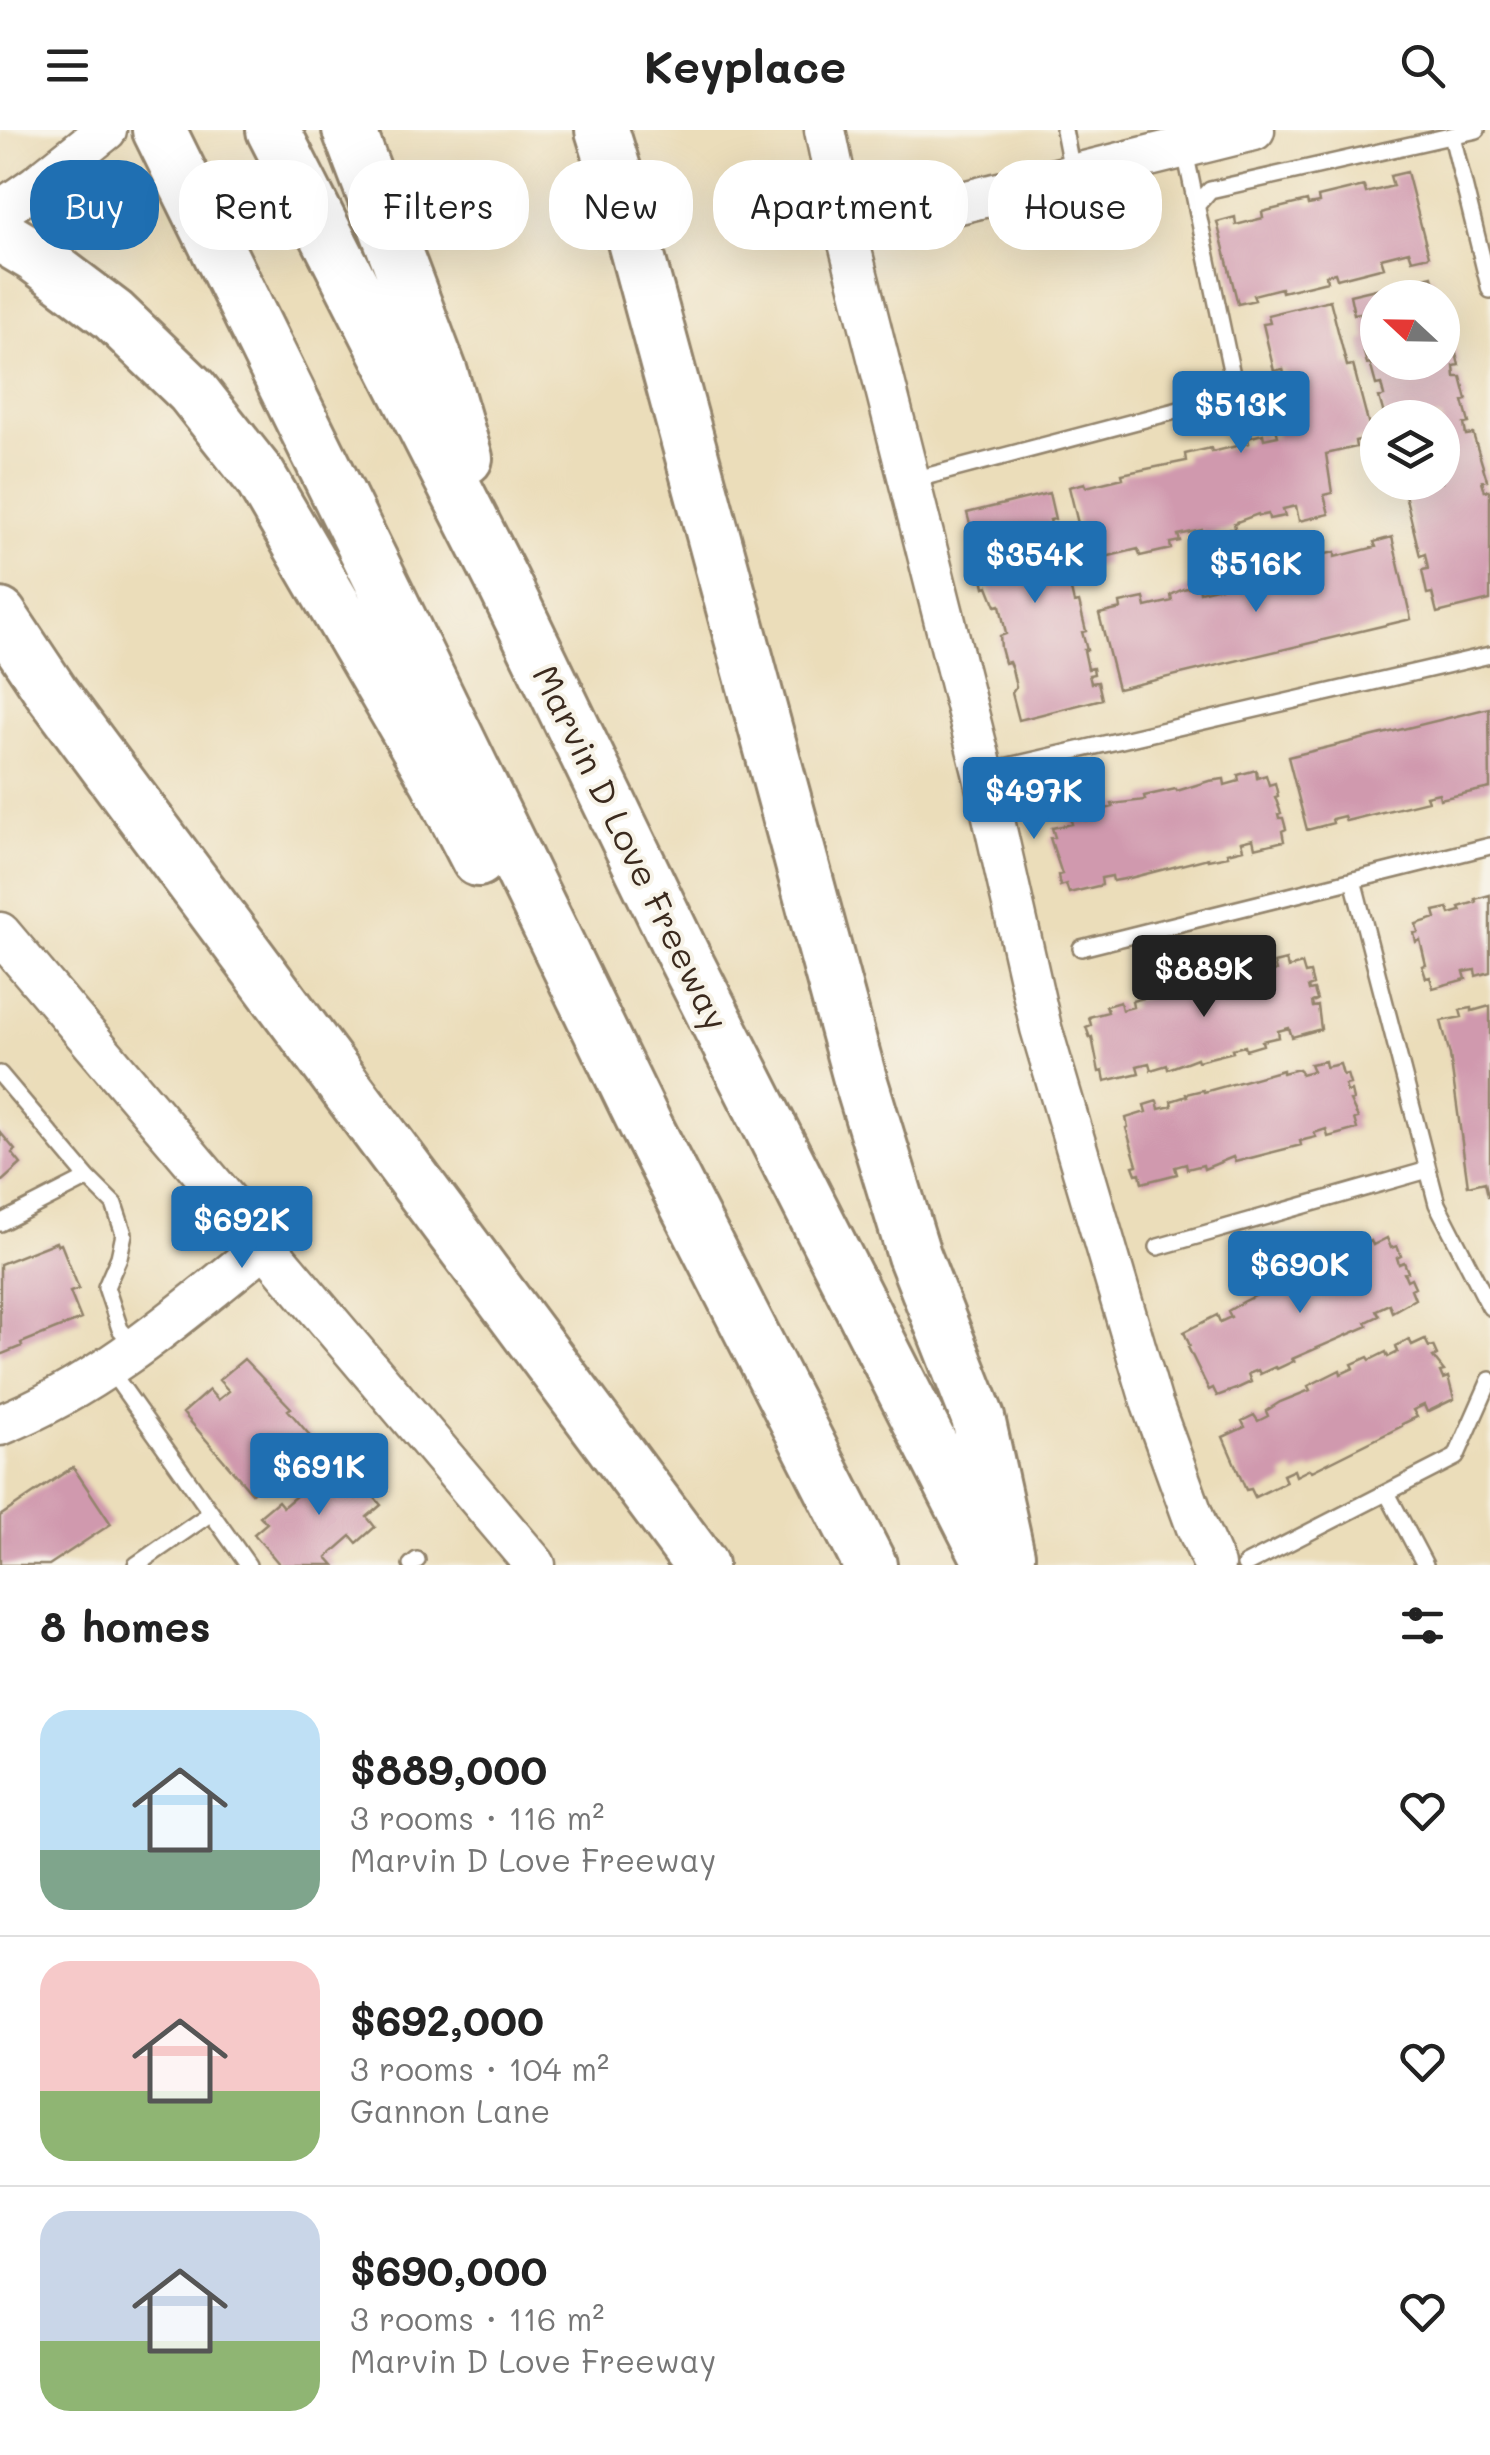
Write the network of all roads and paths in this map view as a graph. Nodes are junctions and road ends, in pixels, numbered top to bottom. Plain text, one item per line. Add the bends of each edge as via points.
1 (106, 130) edge
2 (158, 130) edge
3 (273, 130) edge
4 (349, 130) edge
5 (602, 130) edge
6 (826, 130) edge
7 (1064, 130) edge
8 (1254, 130) edge
9 (1476, 130) edge
10 (1452, 136) junction
11 (1184, 147) junction
12 (832, 160) edge
13 (1070, 160) edge
14 (1132, 160) edge
15 (1197, 205) junction
16 (0, 212) edge
17 (0, 235) edge
18 (851, 250) edge
19 (1490, 290) edge
20 (909, 481) junction
21 (503, 582) junction
22 (0, 615) edge
23 (1490, 655) edge
24 (982, 772) junction
25 (1490, 846) edge
26 (1353, 880) junction
27 (0, 933) edge
28 (1081, 948) dead end
29 (0, 1074) edge
30 (644, 1124) junction
31 (1428, 1170) junction
32 (88, 1178) junction
33 (0, 1223) edge
34 (266, 1246) junction
35 (1158, 1247) dead end
36 (1490, 1306) edge
37 (123, 1358) junction
38 (1490, 1380) edge
39 (0, 1424) edge
40 (1387, 1493) junction
41 (211, 1514) junction
42 (136, 1565) edge
43 (248, 1565) edge
44 (535, 1565) edge
45 (701, 1565) edge
46 (870, 1565) edge
47 (992, 1565) edge
48 (1010, 1565) edge
49 (1214, 1565) edge
50 (1245, 1565) edge
51 (1426, 1565) edge

1 - 16 main road
2 - 30 highway
3 - 21 highway, Marvin D Love Freeway
4 - 21 highway via 442,373
5 - 48 highway via 860,1079 914,1255 978,1418
6 - 12 main road
7 - 13 lane
8 - 11 main road
9 - 10 lane
10 - 15 lane via 1210,190
10 - 19 lane
11 - 14 main road
11 - 15 lane
15 - 20 lane via 1231,370 1217,400
17 - 30 highway via 113,315 192,391 260,477 437,781 524,950
18 - 20 main road
20 - 24 main road
21 - 47 highway, Marvin D Love Freeway
22 - 45 highway
23 - 24 lane
24 - 49 main road via 1041,1028 1152,1404
25 - 26 lane
26 - 28 lane
26 - 31 lane
27 - 34 main road
29 - 32 lane
30 - 46 highway
31 - 35 lane
31 - 36 lane via 1437,1204
32 - 33 lane
32 - 37 lane via 114,1204 124,1234 106,1287
34 - 37 main road
34 - 44 main road
37 - 39 main road
37 - 41 lane
38 - 40 lane via 1456,1457
40 - 50 lane
40 - 51 lane
41 - 42 lane
41 - 43 lane

